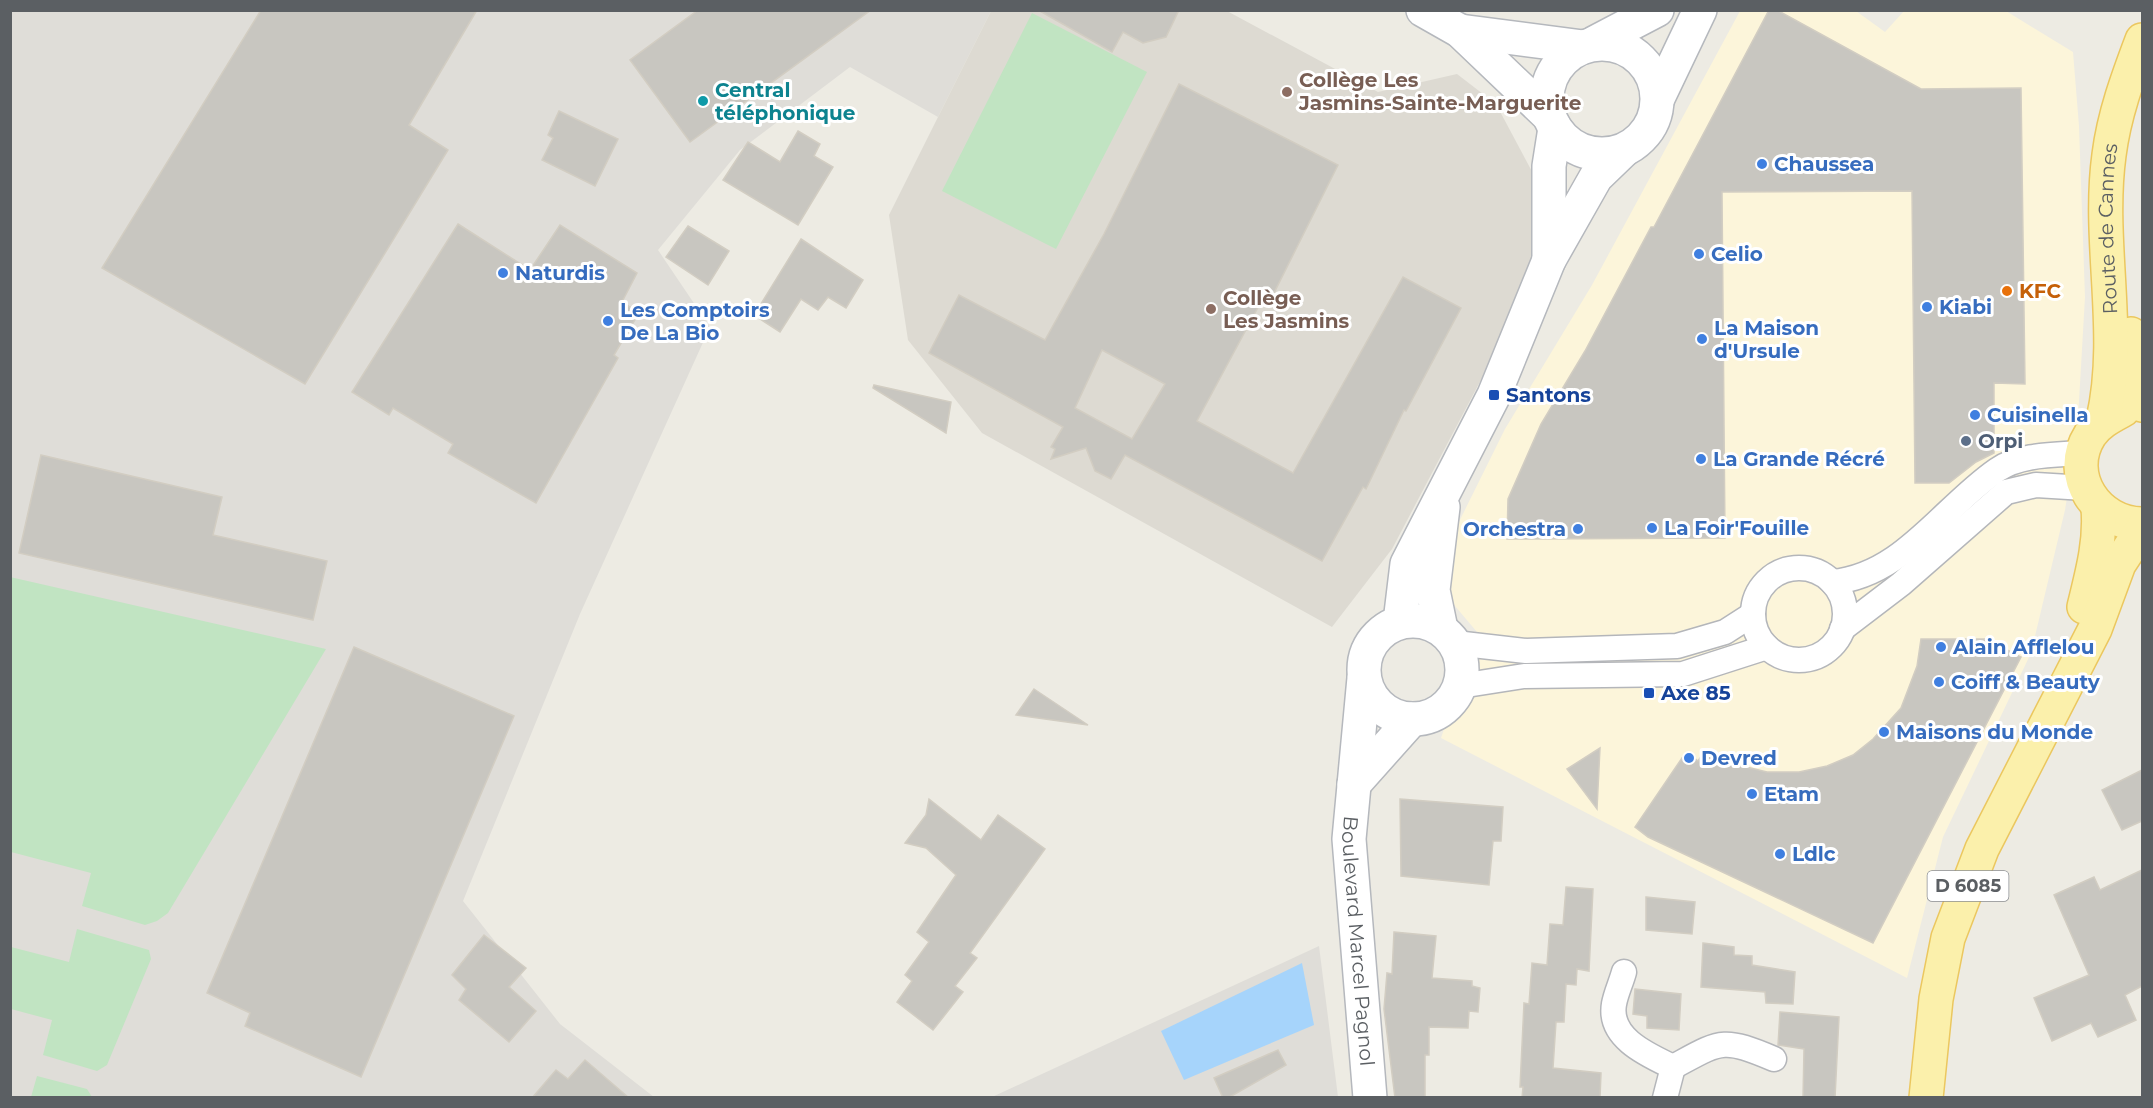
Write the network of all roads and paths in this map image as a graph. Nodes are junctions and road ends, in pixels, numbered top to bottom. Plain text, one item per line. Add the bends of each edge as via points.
1 (1424, 10) edge
2 (1658, 10) edge
3 (1700, 10) edge
4 (1460, 31) junction
5 (2142, 40) edge
6 (1588, 45) junction
7 (2142, 94) edge
8 (1658, 98) junction
9 (1552, 122) junction
10 (1623, 151) junction
11 (1549, 260) junction
12 (2142, 407) edge
13 (2103, 420) junction
14 (2082, 453) junction
15 (1445, 494) junction
16 (2091, 498) junction
17 (2142, 524) edge
18 (2142, 529) edge
19 (1832, 582) junction
20 (1753, 614) junction
21 (1400, 622) junction
22 (1842, 629) junction
23 (1448, 636) junction
24 (1767, 647) junction
25 (1364, 678) junction
26 (1460, 686) junction
27 (2062, 690) junction
28 (1412, 719) junction
29 (1354, 784) junction
30 (1624, 972) dead end
31 (1774, 1059) dead end
32 (1673, 1067) junction
33 (1930, 1092) edge
34 (1370, 1098) edge
35 (1665, 1098) edge

1 - 4 street
2 - 6 street
3 - 8 street
4 - 6 street
4 - 9 street
5 - 13 main road, Route de Cannes via 2124,88 2109,155 2111,374
6 - 8 street via 1620,46 1635,54 1655,81
6 - 9 street via 1556,68 1546,100
7 - 12 main road, Route de Cannes via 2130,160 2126,231 2132,371
8 - 10 street via 1649,130
9 - 10 street via 1577,149 1608,155
9 - 11 street
10 - 11 street via 1596,177
11 - 15 street via 1494,395
12 - 13 main road
13 - 14 main road
14 - 16 main road via 2081,468
14 - 19 street via 2031,457 1998,469 1887,565 1852,580
15 - 21 street via 1407,564
15 - 23 street via 1433,590
16 - 17 main road via 2115,519
16 - 22 street via 2036,485 2006,492 1901,584
16 - 27 main road, D 6085 via 2100,527 2096,555
18 - 27 main road, D 6085 via 2119,564 2095,629
19 - 20 street via 1799,568 1777,573 1755,598
19 - 22 street via 1844,604
20 - 23 street via 1725,632 1677,646 1526,651
20 - 24 street via 1756,632
21 - 23 street via 1428,622
21 - 25 street via 1387,627 1368,649
22 - 24 street via 1828,650 1804,660 1778,656
23 - 26 street via 1462,668
24 - 26 street via 1683,674 1524,676
25 - 28 street via 1381,707 1395,716
25 - 29 street, Boulevard Marcel Pagnol
26 - 28 street via 1443,709 1428,717
27 - 33 main road, D 6085 via 1982,849 1948,938 1936,999
28 - 29 street
29 - 34 street, Boulevard Marcel Pagnol via 1349,839
30 - 32 street via 1614,1006 1618,1029 1642,1052
31 - 32 street via 1740,1045 1715,1045
32 - 35 street

